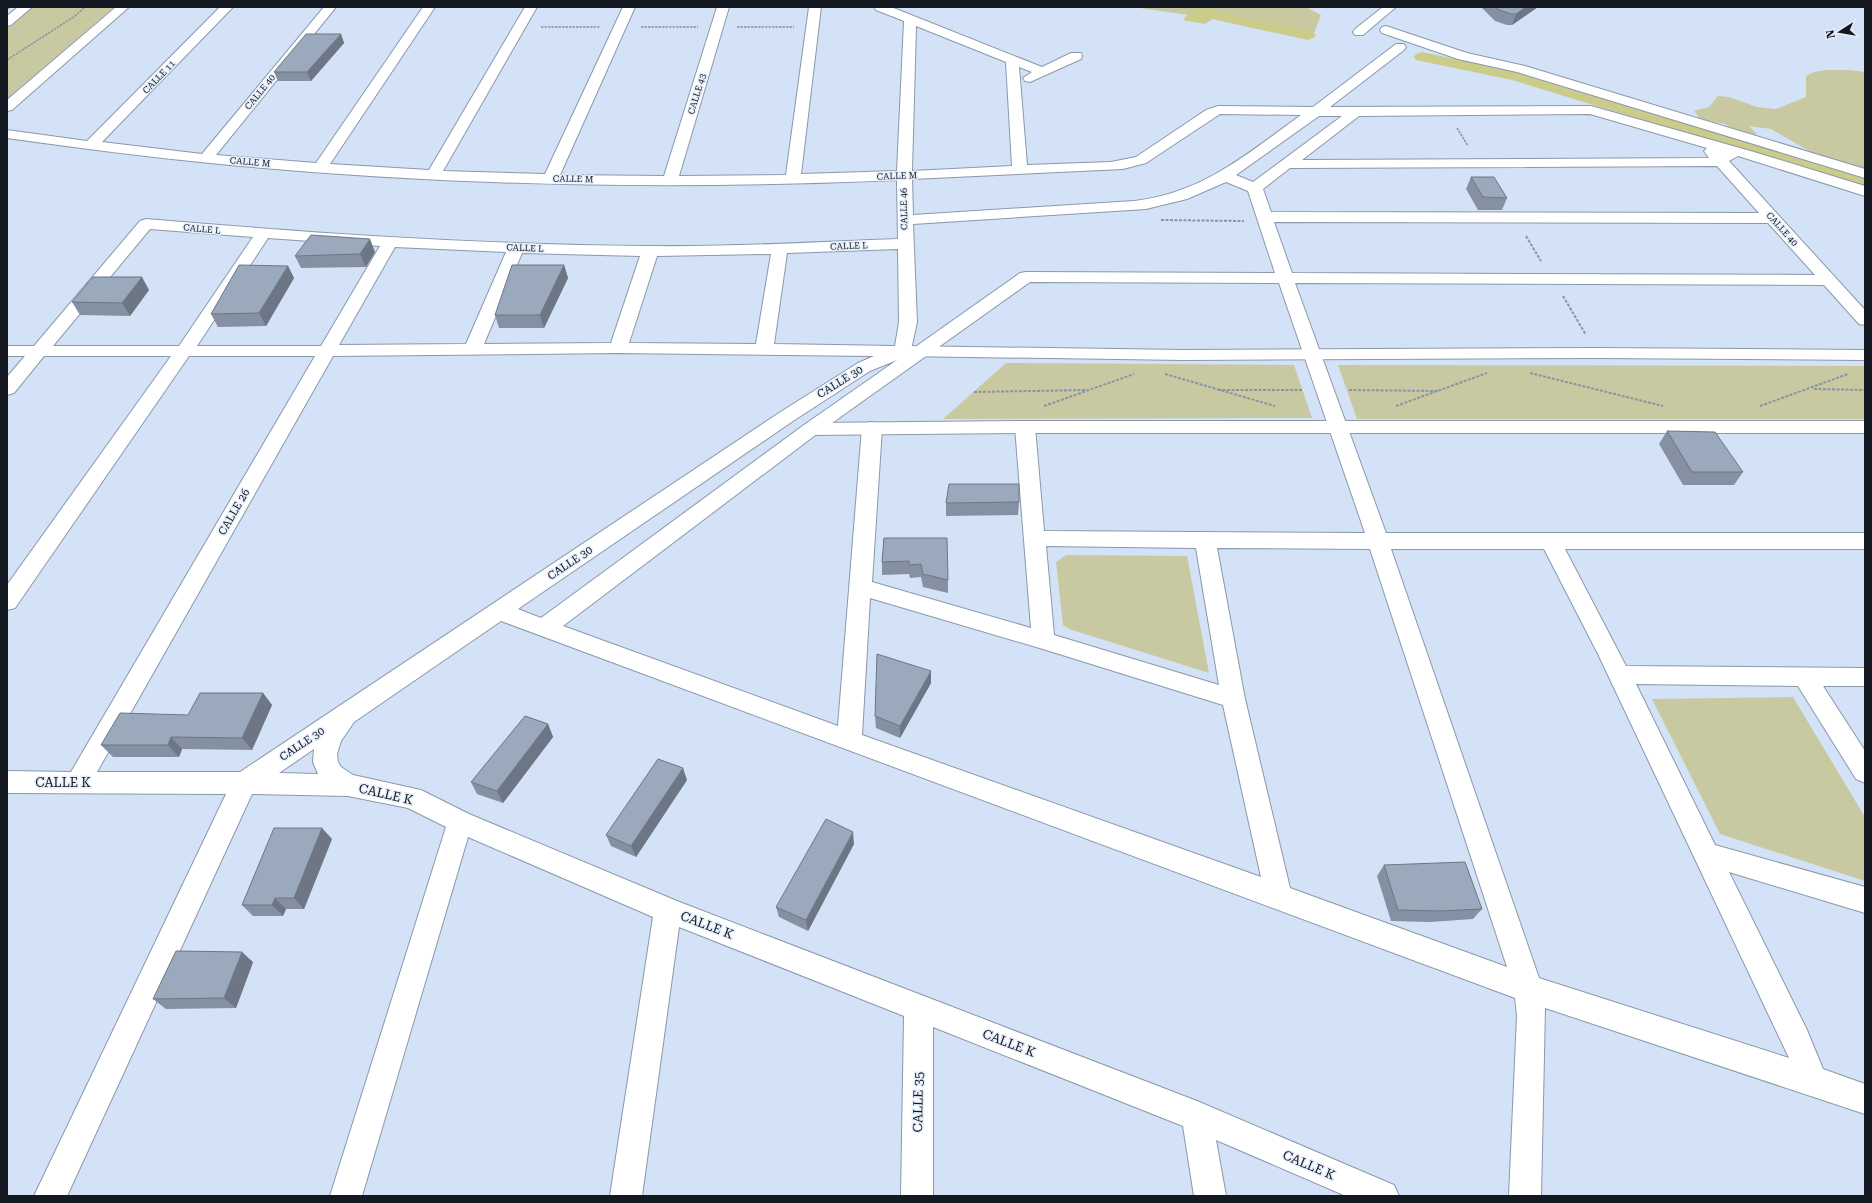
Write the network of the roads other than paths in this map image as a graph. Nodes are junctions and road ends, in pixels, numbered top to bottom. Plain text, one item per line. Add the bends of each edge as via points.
1 (26, 7) edge
2 (123, 7) edge
3 (227, 7) edge
4 (330, 7) edge
5 (429, 7) edge
6 (531, 7) edge
7 (629, 7) edge
8 (723, 7) edge
9 (815, 7) edge
10 (880, 7) edge
11 (1390, 7) edge
12 (910, 18) junction
13 (7, 22) edge
14 (1386, 30) dead end
15 (1358, 32) dead end
16 (1400, 47) dead end
17 (1076, 56) dead end
18 (1012, 60) junction
19 (1043, 72) junction
20 (1013, 86) junction
21 (7, 107) edge
22 (1612, 107) junction
23 (1315, 112) junction
24 (1356, 112) junction
25 (7, 134) edge
26 (1697, 140) junction
27 (90, 146) junction
28 (1308, 147) junction
29 (1737, 152) junction
30 (206, 158) junction
31 (1721, 162) junction
32 (1286, 164) junction
33 (1338, 164) junction
34 (320, 168) junction
35 (1020, 170) junction
36 (434, 174) junction
37 (1865, 174) edge
38 (904, 176) junction
39 (1225, 176) junction
40 (551, 178) junction
41 (793, 180) junction
42 (670, 181) junction
43 (1255, 188) junction
44 (1865, 191) edge
45 (1772, 218) junction
46 (1266, 219) junction
47 (904, 220) junction
48 (263, 234) junction
49 (390, 242) junction
50 (905, 244) junction
51 (516, 248) junction
52 (780, 248) junction
53 (650, 251) junction
54 (1285, 278) junction
55 (1827, 280) junction
56 (1865, 320) edge
57 (618, 348) junction
58 (473, 350) junction
59 (764, 350) junction
60 (7, 351) edge
61 (40, 351) junction
62 (184, 351) junction
63 (328, 351) junction
64 (912, 352) junction
65 (1313, 354) junction
66 (1865, 355) edge
67 (7, 389) edge
68 (786, 417) junction
69 (1025, 427) junction
70 (1339, 427) junction
71 (1865, 427) edge
72 (872, 428) junction
73 (811, 429) junction
74 (1035, 538) junction
75 (1551, 540) junction
76 (1205, 541) junction
77 (1378, 541) junction
78 (1865, 541) edge
79 (861, 587) junction
80 (7, 602) edge
81 (499, 611) junction
82 (544, 628) junction
83 (1043, 640) junction
84 (1618, 675) junction
85 (1805, 677) junction
86 (1865, 677) edge
87 (1233, 699) junction
88 (356, 707) junction
89 (849, 741) junction
90 (1865, 772) edge
91 (78, 782) junction
92 (244, 783) junction
93 (348, 785) junction
94 (11, 787) edge
95 (460, 822) junction
96 (1707, 854) junction
97 (1278, 895) junction
98 (1865, 900) edge
99 (668, 910) junction
100 (1528, 988) junction
101 (919, 1007) junction
102 (1812, 1080) junction
103 (1865, 1098) edge
104 (1197, 1116) junction
105 (50, 1196) edge
106 (346, 1196) edge
107 (626, 1196) edge
108 (917, 1196) edge
109 (1210, 1196) edge
110 (1383, 1196) edge
111 (1525, 1196) edge

1 - 13 street
2 - 21 street
3 - 27 street, CALLE 11
4 - 30 street, CALLE 40
5 - 34 street
6 - 36 street
7 - 40 street
8 - 42 street, CALLE 43
9 - 41 street
10 - 12 street
11 - 15 street
12 - 18 street
12 - 38 street, CALLE 46
14 - 22 street via 1463,56 1520,70
16 - 23 street
17 - 19 street
18 - 19 street
18 - 20 street
19 - 20 street
20 - 35 street
22 - 24 street via 1592,110
22 - 26 street
22 - 37 street
23 - 24 street
23 - 35 street, CALLE M via 1218,110 1141,160 1115,166
23 - 39 street
24 - 28 street
25 - 27 street, CALLE M
26 - 29 street
26 - 31 street, CALLE 40
27 - 30 street, CALLE M
28 - 32 street
28 - 33 street via 1319,157
29 - 31 street via 1723,157
29 - 44 street
30 - 34 street, CALLE M
31 - 33 street
31 - 45 street, CALLE 40
32 - 33 street
32 - 43 street
34 - 36 street, CALLE M
35 - 38 street, CALLE M
36 - 40 street, CALLE M
38 - 41 street, CALLE M
38 - 47 street, CALLE 46
39 - 43 street
39 - 47 street via 1184,196 1156,204
40 - 42 street, CALLE M
41 - 42 street, CALLE M
43 - 46 street
45 - 46 street
45 - 55 street, CALLE 40
46 - 54 street
47 - 50 street, CALLE 46
48 - 49 street, CALLE L
48 - 61 street, CALLE L via 146,224
48 - 62 street
49 - 51 street, CALLE L
49 - 63 street, CALLE 26
50 - 52 street, CALLE L
50 - 64 street, CALLE 46 via 908,322 906,337
51 - 53 street, CALLE L
51 - 58 street
52 - 53 street, CALLE L
52 - 59 street
53 - 57 street
54 - 55 street
54 - 64 street via 1026,277
54 - 65 street
55 - 56 street, CALLE 40
57 - 58 street
57 - 59 street
58 - 63 street
59 - 64 street
60 - 61 street
61 - 62 street
61 - 67 street
62 - 63 street
62 - 80 street
63 - 91 street, CALLE 26
64 - 65 street
64 - 68 street, CALLE 30 via 864,367
64 - 73 street
65 - 66 street
65 - 70 street
68 - 73 street
68 - 81 street, CALLE 30
69 - 70 street
69 - 72 street
69 - 74 street
70 - 71 street
70 - 77 street
72 - 73 street
72 - 79 street
73 - 82 street
74 - 76 street
74 - 83 street
75 - 77 street
75 - 78 street
75 - 84 street
76 - 77 street
76 - 87 street
77 - 100 street
79 - 83 street
79 - 89 street
81 - 82 street
81 - 88 street, CALLE 30
82 - 89 street
83 - 87 street
84 - 85 street
84 - 96 street
85 - 86 street
85 - 90 street
87 - 97 street
88 - 92 street, CALLE 30
88 - 93 street via 337,726 325,751 325,765 332,776
89 - 97 street
91 - 92 street, CALLE K
91 - 94 street, CALLE K
92 - 93 street, CALLE K
92 - 105 street
93 - 95 street, CALLE K via 412,798
95 - 99 street, CALLE K
95 - 106 street
96 - 98 street
96 - 102 street via 1797,1040
97 - 100 street
99 - 101 street, CALLE K
99 - 107 street
100 - 102 street
100 - 111 street via 1531,1016
101 - 104 street, CALLE K
101 - 108 street, CALLE 35
102 - 103 street
104 - 109 street
104 - 110 street, CALLE K

